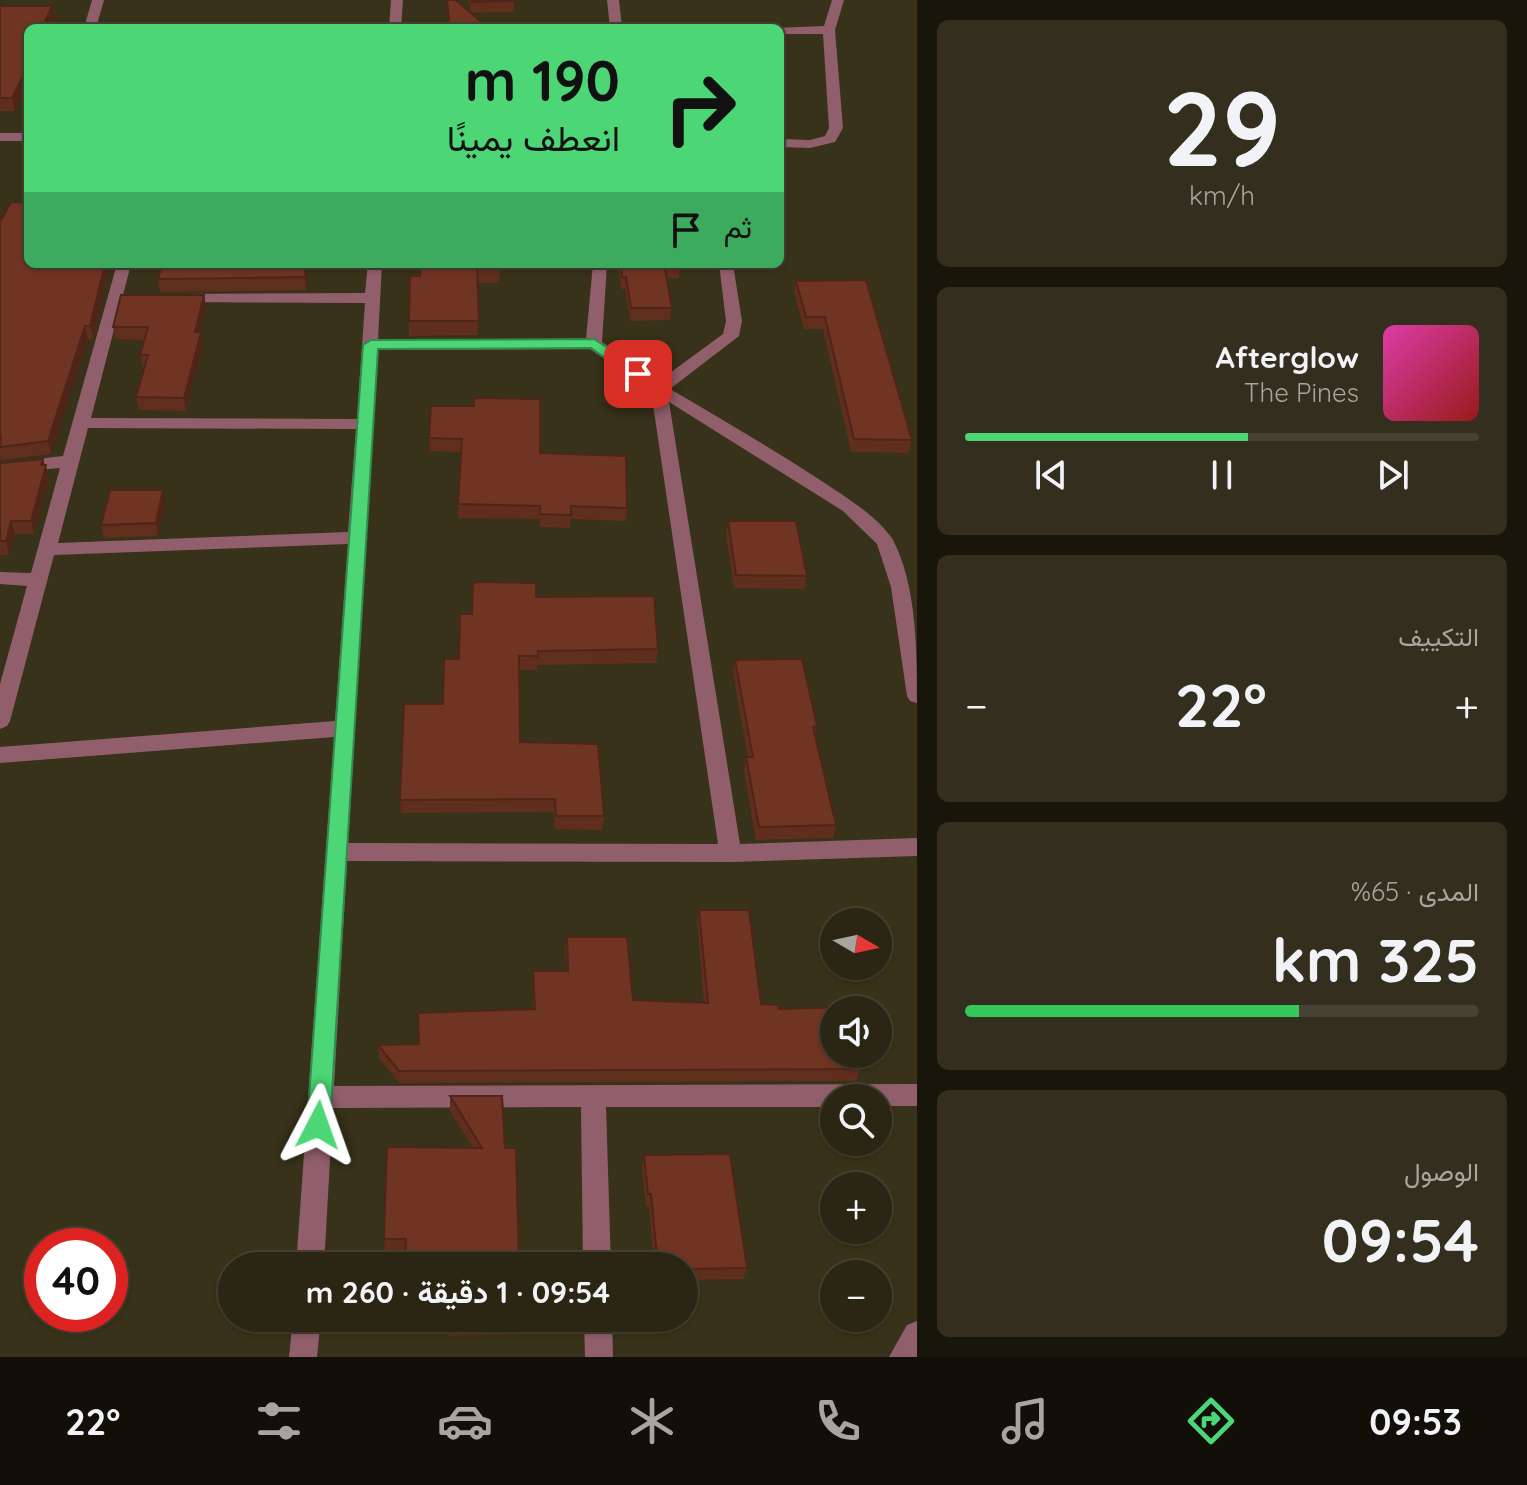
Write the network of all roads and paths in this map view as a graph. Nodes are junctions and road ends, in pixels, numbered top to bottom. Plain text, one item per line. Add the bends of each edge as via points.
1 (98, 0) edge
2 (397, 0) edge
3 (613, 0) edge
4 (838, 0) edge
5 (91, 24) edge
6 (395, 24) edge
7 (616, 24) edge
8 (784, 30) edge
9 (829, 30) junction
10 (0, 137) edge
11 (24, 137) edge
12 (784, 143) edge
13 (124, 268) edge
14 (375, 268) edge
15 (600, 268) edge
16 (727, 268) edge
17 (373, 298) junction
18 (160, 299) edge
19 (594, 344) junction
20 (371, 345) junction
21 (659, 389) junction
22 (82, 423) junction
23 (364, 424) junction
24 (71, 461) junction
25 (0, 468) edge
26 (356, 538) junction
27 (48, 549) junction
28 (0, 578) edge
29 (38, 580) junction
30 (917, 696) edge
31 (0, 721) edge
32 (346, 728) junction
33 (0, 755) edge
34 (917, 847) edge
35 (336, 852) junction
36 (730, 853) junction
37 (917, 1095) edge
38 (320, 1097) junction
39 (593, 1098) junction
40 (311, 1252) edge
41 (597, 1252) edge
42 (306, 1332) edge
43 (598, 1332) edge
44 (917, 1335) edge
45 (303, 1357) edge
46 (599, 1357) edge
47 (903, 1357) edge

1 - 5 street
2 - 6 street
3 - 7 street
4 - 9 street
8 - 9 street
9 - 12 street via 836,128 830,139
10 - 11 street
13 - 22 street via 122,300
14 - 17 street
15 - 19 street
16 - 21 street via 731,336
17 - 18 street
17 - 20 street
19 - 20 street
19 - 21 street
20 - 23 street
21 - 30 street via 849,507 885,542 900,587
21 - 36 street
22 - 23 street
22 - 24 street
23 - 26 street
24 - 25 street
24 - 27 street
26 - 27 street
26 - 32 street
27 - 29 street
28 - 29 street
29 - 31 street
32 - 33 street
32 - 35 street
34 - 36 street
35 - 36 street
35 - 38 street
37 - 39 street
38 - 39 street
38 - 40 street
39 - 41 street
42 - 45 street
43 - 46 street
44 - 47 street

